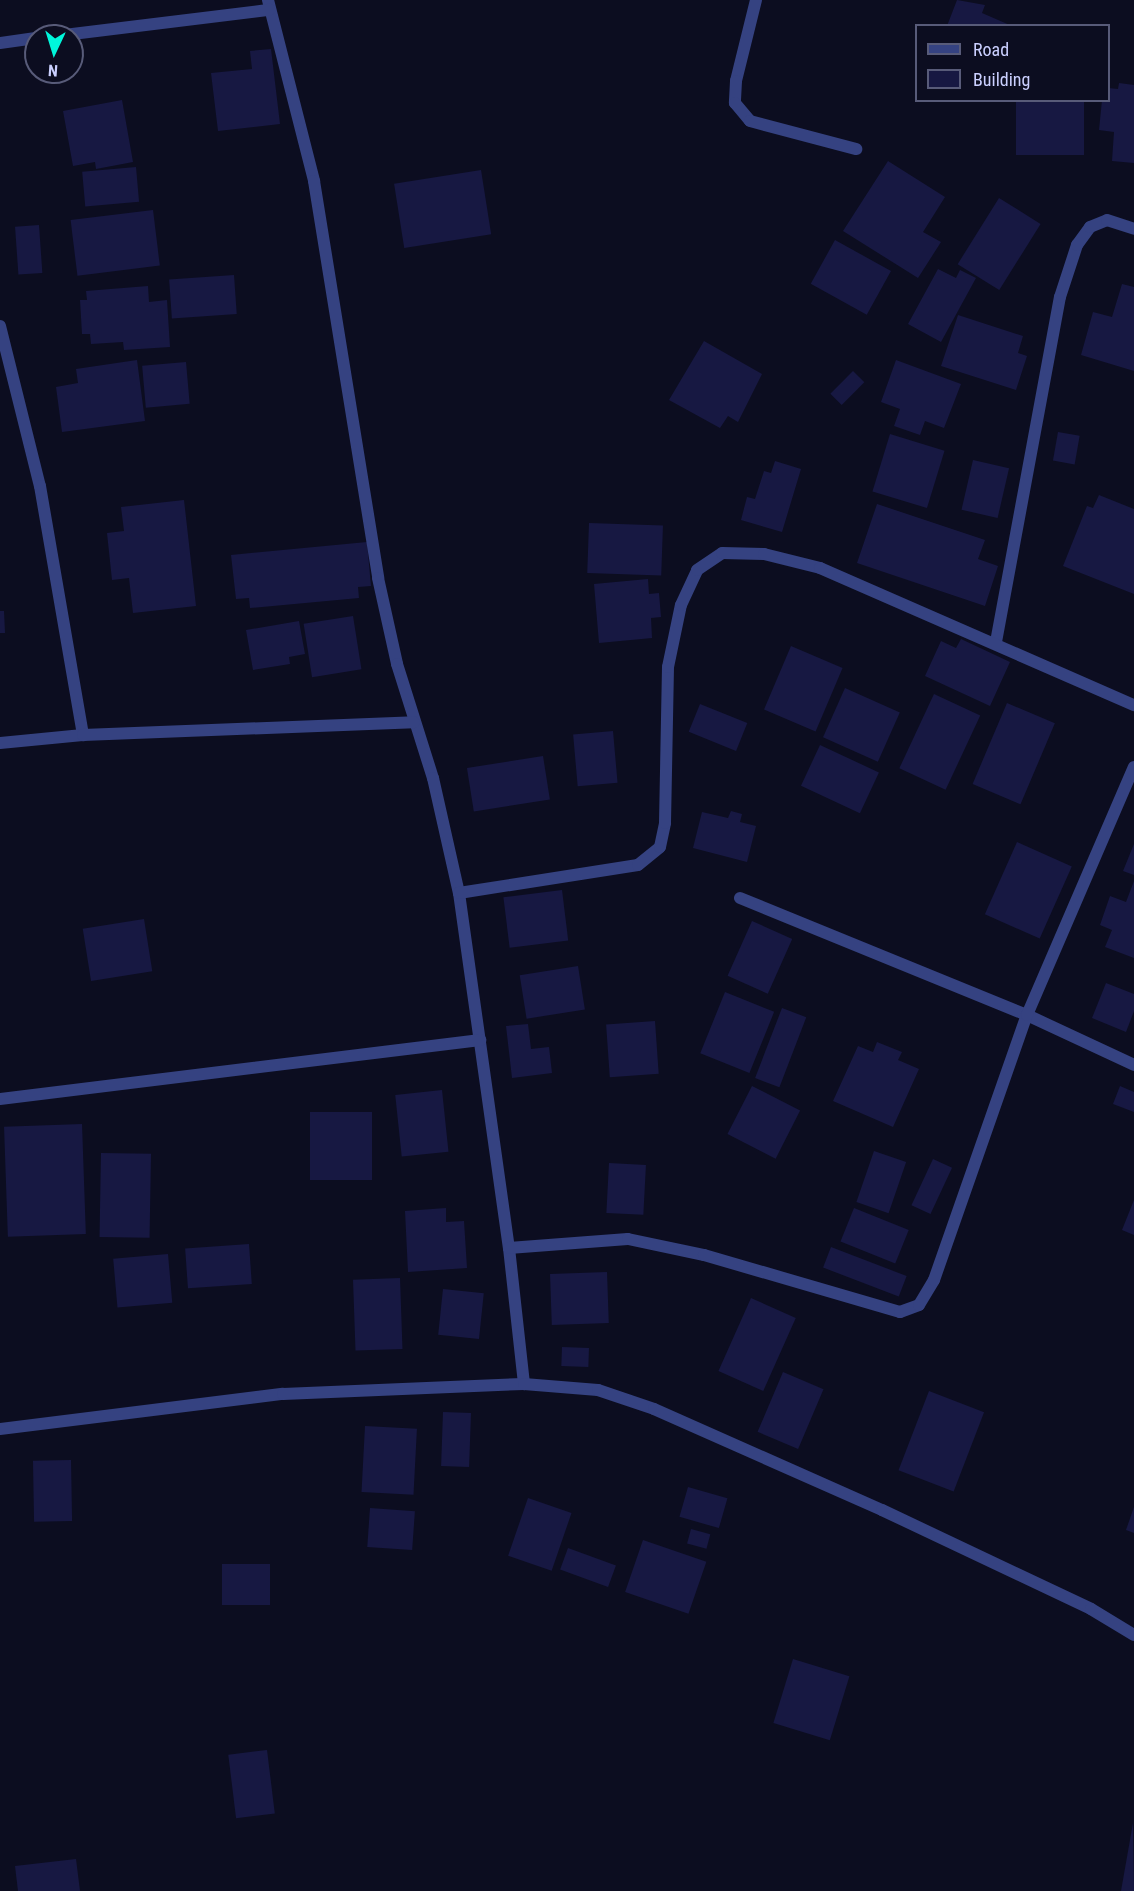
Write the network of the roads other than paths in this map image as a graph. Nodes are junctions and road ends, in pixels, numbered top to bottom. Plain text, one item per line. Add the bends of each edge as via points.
1 (756, 0) edge
2 (269, 5) edge
3 (84, 32) edge
4 (24, 40) edge
5 (0, 43) edge
6 (856, 149) dead end
7 (1134, 229) edge
8 (0, 326) edge
9 (996, 642) junction
10 (1134, 705) edge
11 (414, 722) junction
12 (83, 735) junction
13 (0, 743) edge
14 (1134, 767) edge
15 (459, 893) junction
16 (740, 898) dead end
17 (1027, 1016) junction
18 (480, 1040) junction
19 (1134, 1065) edge
20 (0, 1099) edge
21 (510, 1248) junction
22 (524, 1383) junction
23 (0, 1429) edge
24 (1134, 1635) edge

1 - 6 street via 736,81 735,103 750,121
2 - 3 street
2 - 11 street via 314,181 378,578
4 - 5 street
7 - 9 street via 1107,220 1090,226 1077,244 1060,297
8 - 12 street via 40,486
9 - 10 street
9 - 15 street via 820,568 764,554 722,553 697,570 681,605 668,667 665,824 660,847 638,865
11 - 12 street
11 - 15 street via 433,778
12 - 13 street
14 - 17 street
15 - 18 street
16 - 17 street
17 - 19 street
17 - 21 street via 934,1280 919,1305 900,1312 704,1255 628,1239
18 - 20 street
18 - 21 street
21 - 22 street
22 - 23 street via 283,1394
22 - 24 street via 598,1390 654,1409 892,1515 1091,1609

